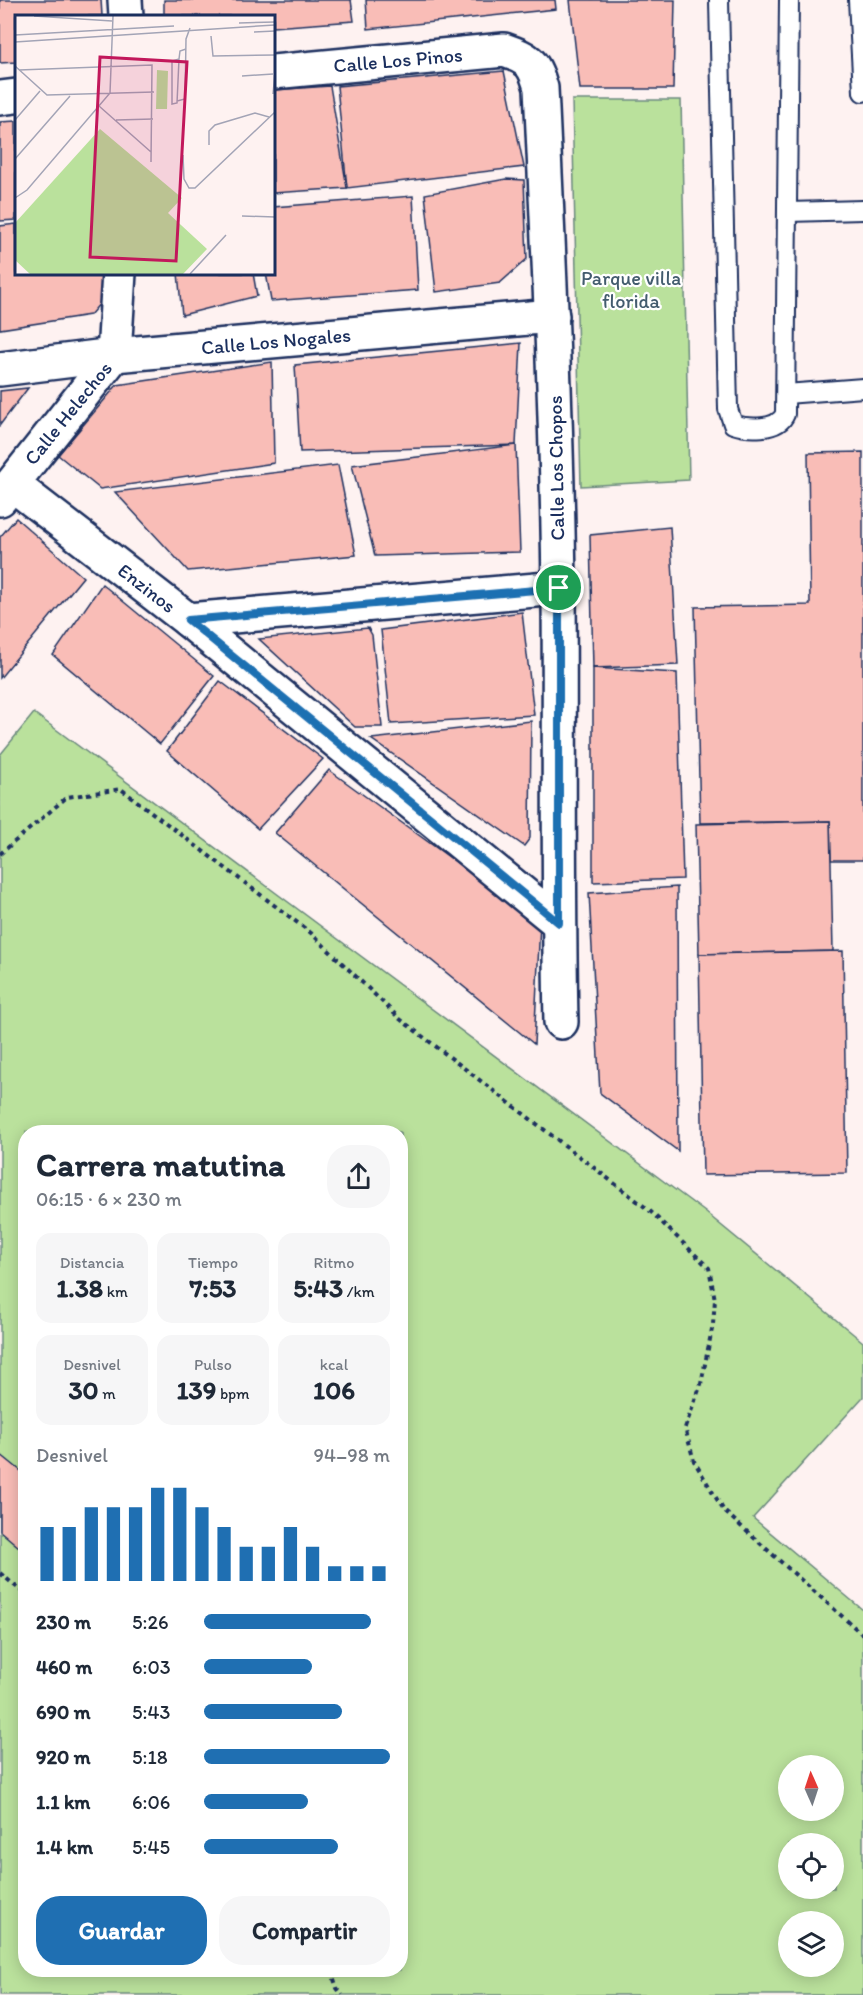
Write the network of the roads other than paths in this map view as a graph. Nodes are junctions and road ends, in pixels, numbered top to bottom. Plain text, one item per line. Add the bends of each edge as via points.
1 (124, 0) edge
2 (719, 0) edge
3 (789, 0) edge
4 (858, 0) edge
5 (126, 15) edge
6 (522, 56) joint
7 (274, 72) edge
8 (863, 92) edge
9 (15, 96) edge
10 (0, 98) edge
11 (863, 210) edge
12 (788, 212) junction
13 (119, 274) edge
14 (552, 316) junction
15 (114, 355) junction
16 (0, 369) edge
17 (863, 388) edge
18 (786, 394) junction
19 (6, 492) edge
20 (559, 588) junction
21 (188, 620) junction
22 (559, 923) junction
23 (561, 1022) dead end

1 - 5 street
2 - 18 lane via 729,418 741,426 778,423 785,414
3 - 12 lane
4 - 8 lane
6 - 7 street, Calle Los Pinos via 504,50
6 - 14 street, Calle Los Chopos via 536,69 541,88
9 - 10 street
11 - 12 lane
12 - 18 lane
13 - 15 street
14 - 15 street, Calle Los Nogales
14 - 20 street, Calle Los Chopos
15 - 16 street, Calle Los Nogales
15 - 19 street, Calle Helechos
17 - 18 lane
19 - 21 street, Enzinos
20 - 21 street
20 - 22 street, Calle Los Chopos
21 - 22 street, Enzinos
22 - 23 street, Calle Los Chopos

